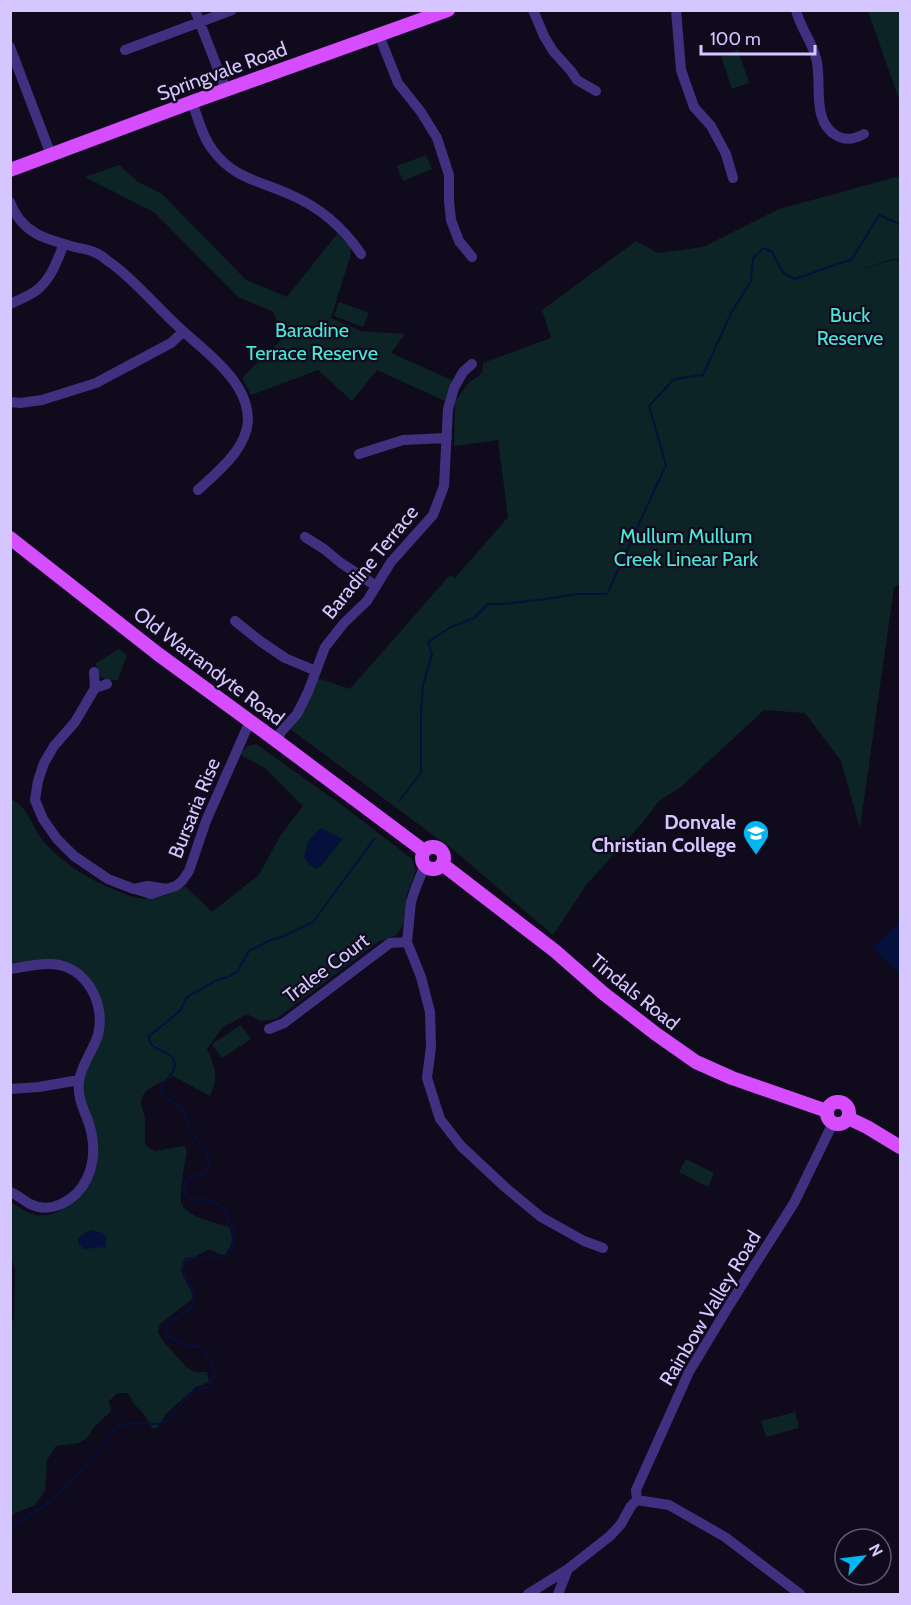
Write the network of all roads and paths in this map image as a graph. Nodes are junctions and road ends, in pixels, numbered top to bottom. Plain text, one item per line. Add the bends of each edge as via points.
1 (195, 10) edge
2 (232, 10) edge
3 (448, 10) edge
4 (533, 10) edge
5 (676, 10) edge
6 (796, 10) edge
7 (200, 23) junction
8 (379, 35) junction
9 (10, 47) edge
10 (125, 50) dead end
11 (226, 90) junction
12 (596, 91) dead end
13 (192, 102) junction
14 (864, 134) dead end
15 (51, 155) junction
16 (10, 170) edge
17 (733, 178) dead end
18 (10, 202) edge
19 (64, 244) junction
20 (361, 254) dead end
21 (472, 257) dead end
22 (10, 304) edge
23 (183, 332) junction
24 (472, 364) dead end
25 (10, 402) edge
26 (447, 438) junction
27 (359, 453) dead end
28 (198, 490) dead end
29 (305, 537) dead end
30 (10, 538) edge
31 (376, 586) junction
32 (236, 621) dead end
33 (316, 670) junction
34 (94, 672) dead end
35 (108, 684) dead end
36 (95, 688) junction
37 (250, 721) junction
38 (277, 741) junction
39 (425, 858) junction
40 (407, 942) junction
41 (10, 969) edge
42 (269, 1029) dead end
43 (79, 1080) junction
44 (10, 1089) edge
45 (830, 1117) junction
46 (848, 1118) junction
47 (900, 1147) edge
48 (10, 1192) edge
49 (603, 1248) dead end
50 (637, 1500) junction
51 (568, 1569) junction
52 (528, 1594) edge
53 (558, 1594) edge
54 (800, 1594) edge

1 - 7 street
2 - 7 street
3 - 8 main road, Springvale Road
4 - 12 street via 554,51 577,80
5 - 17 street via 681,70 694,107 711,126
6 - 14 street via 816,58 820,108 826,126 846,139
7 - 10 street
7 - 11 street
8 - 11 main road, Springvale Road
8 - 21 street via 398,83 437,138 449,175 451,220 459,241
9 - 15 street
11 - 13 main road, Springvale Road
13 - 15 main road, Springvale Road
13 - 20 street via 208,143 231,169 316,209 350,237
15 - 16 main road, Springvale Road
18 - 19 street via 27,228
19 - 22 street via 47,280
19 - 23 street via 96,252 121,270
23 - 25 street via 171,343 96,383 42,400
23 - 28 street via 230,376 247,406 244,436 232,456
24 - 26 street, Baradine Terrace via 454,388 448,409
26 - 27 street via 403,440
26 - 31 street, Baradine Terrace via 444,486 433,514 391,562
29 - 31 street
30 - 37 main road, Old Warrandyte Road
31 - 33 street, Baradine Terrace via 325,647
32 - 33 street via 285,658
33 - 38 street, Baradine Terrace via 297,714
34 - 36 street
35 - 36 street
36 - 37 street, Bursaria Rise via 44,763 35,800 57,839 74,856 127,888 167,888 182,881
37 - 38 main road, Old Warrandyte Road
38 - 39 main road, Old Warrandyte Road via 386,823
39 - 40 street via 411,902
39 - 45 main road, Tindals Road via 430,848 439,849 442,864 647,1028 696,1062
40 - 42 street, Tralee Court via 390,943 284,1023
40 - 49 street via 430,1012 427,1078 440,1119 461,1146 541,1217
41 - 43 street via 40,964 62,966 80,976 93,991 99,1011 99,1032
43 - 44 street
43 - 48 street via 93,1151 83,1186 51,1208 31,1205
45 - 46 main road via 843,1123
45 - 46 main road via 834,1102 848,1107
45 - 50 street, Rainbow Valley Road via 794,1203 689,1372 636,1491
46 - 47 main road
50 - 51 street, Rainbow Valley Road via 610,1536
50 - 54 street via 669,1505 726,1537
51 - 52 street, Rainbow Valley Road
51 - 53 street

